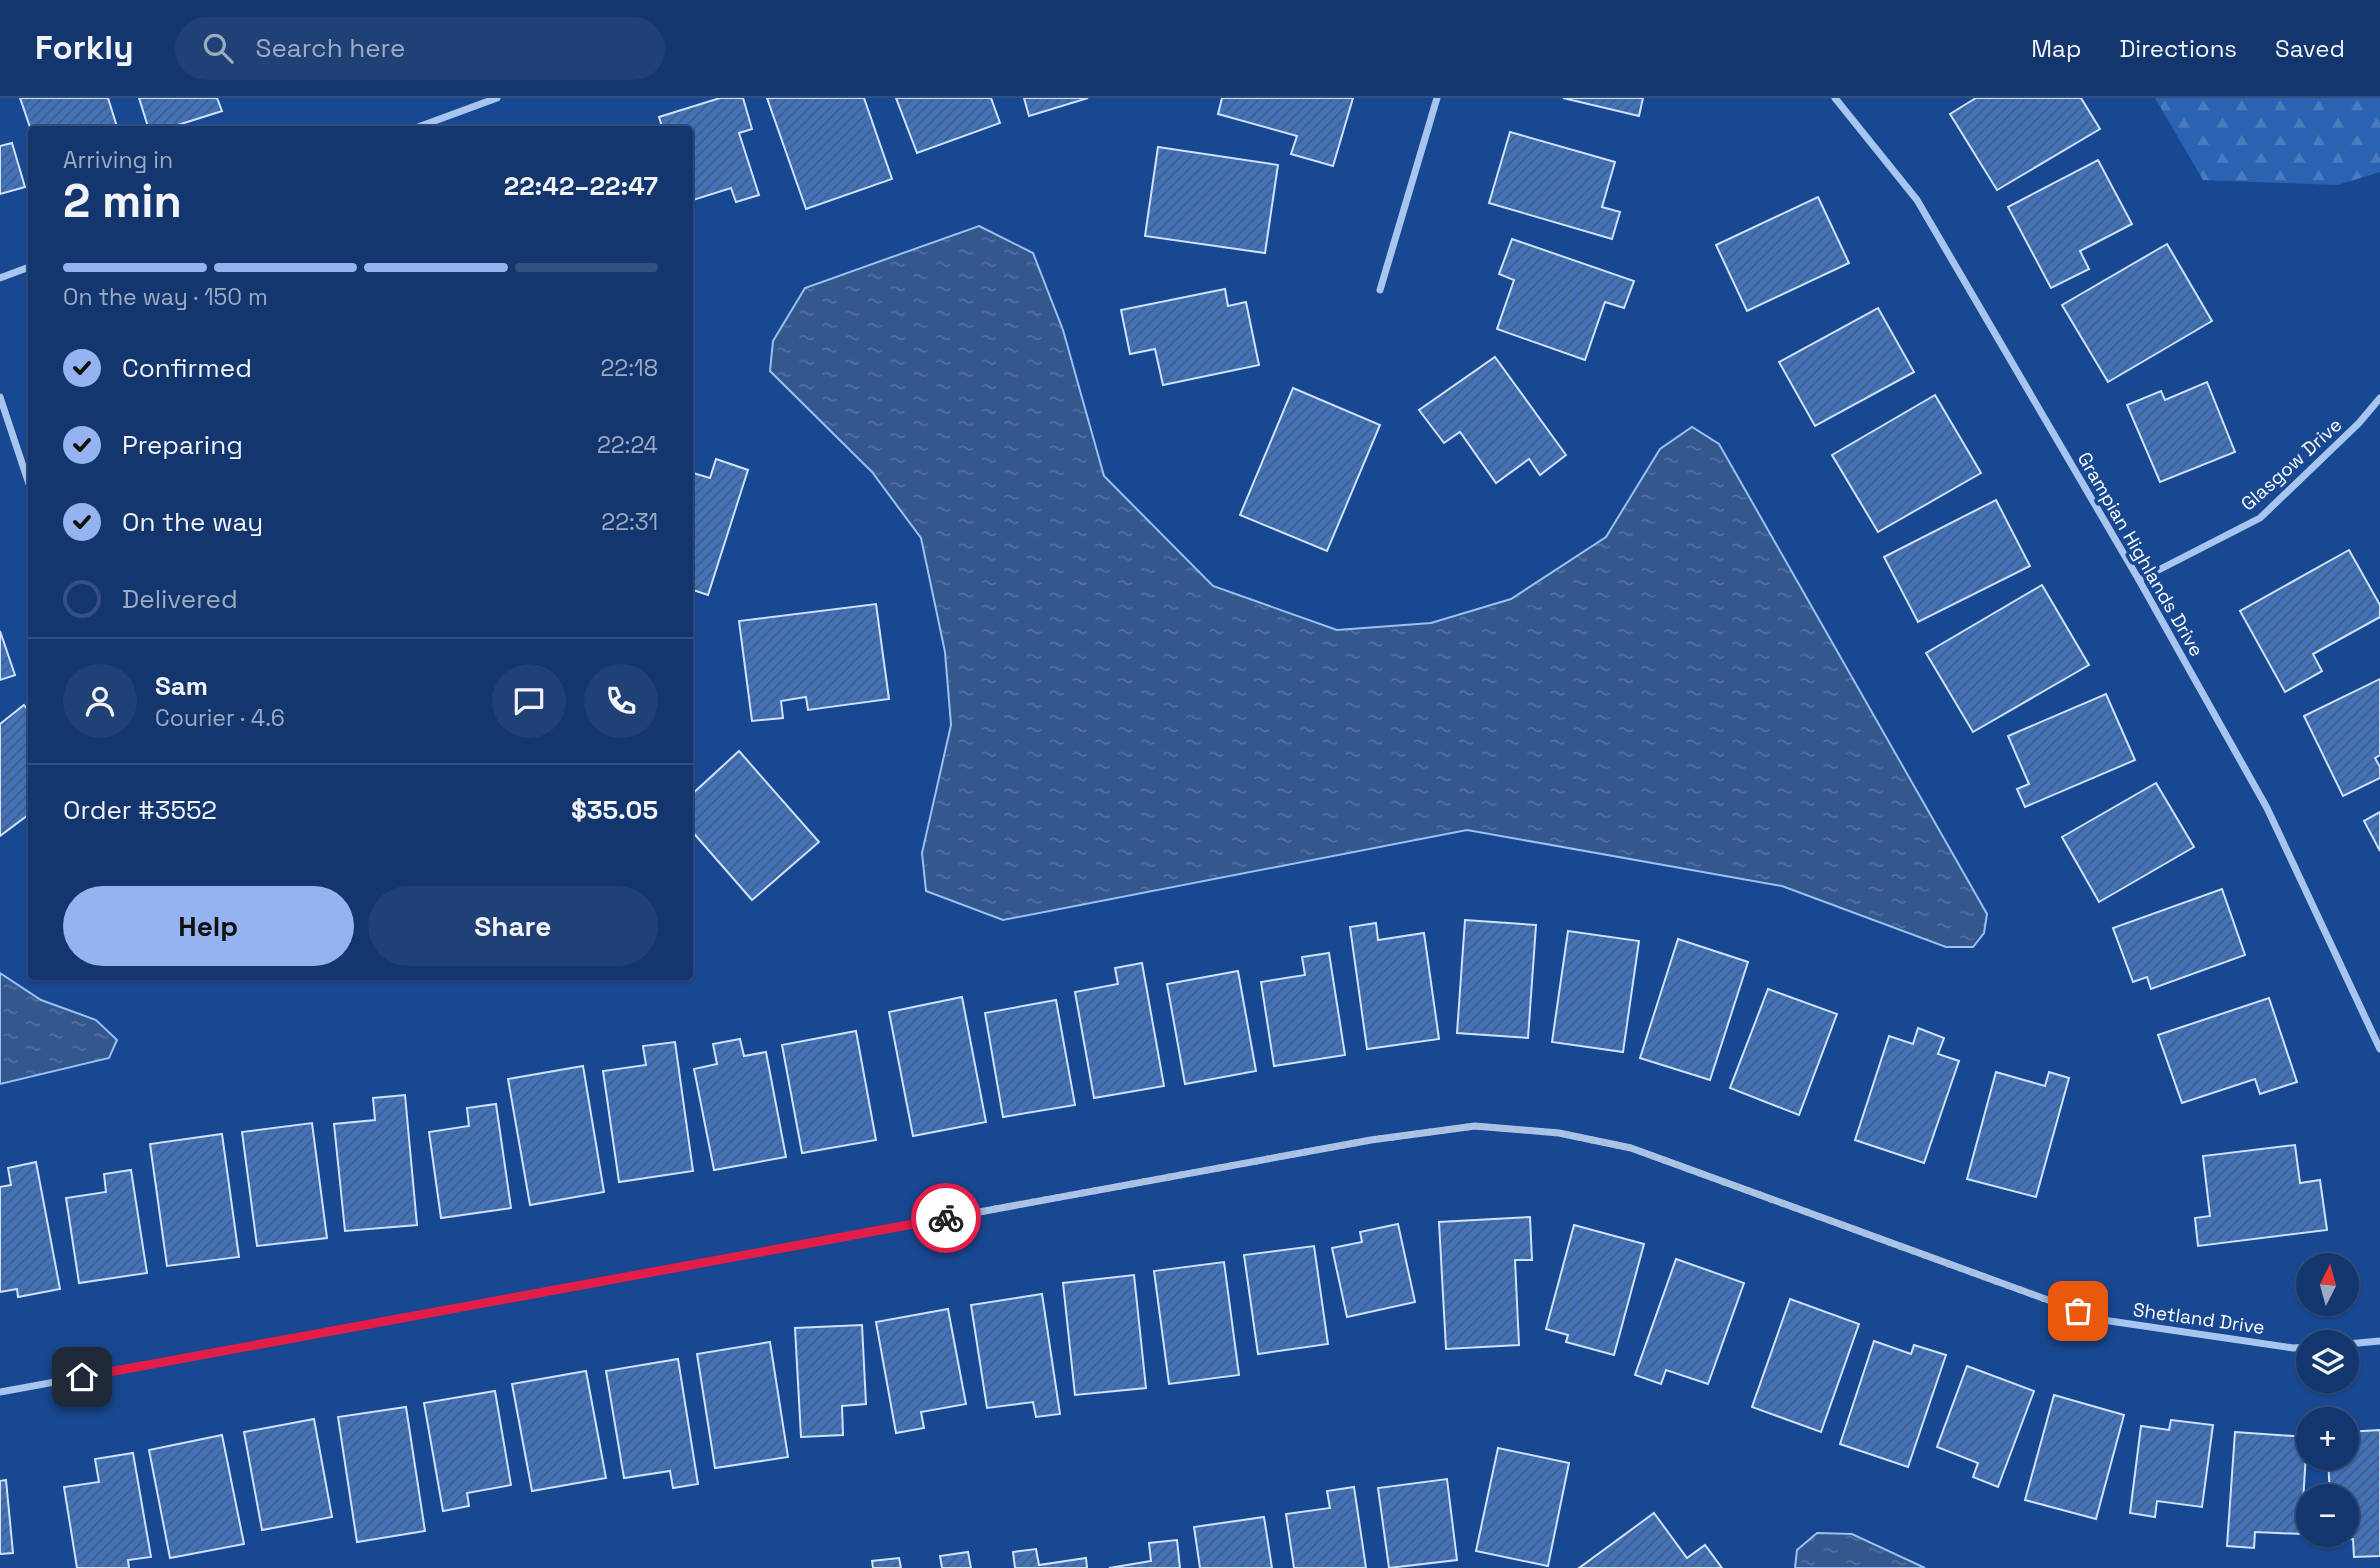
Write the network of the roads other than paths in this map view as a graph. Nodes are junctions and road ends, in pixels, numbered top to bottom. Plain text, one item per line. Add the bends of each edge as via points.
1 (497, 98) edge
2 (1437, 98) edge
3 (1835, 98) edge
4 (421, 126) edge
5 (28, 268) edge
6 (0, 278) edge
7 (1380, 290) dead end
8 (0, 397) edge
9 (2380, 398) edge
10 (28, 481) edge
11 (2139, 580) junction
12 (2380, 1049) edge
13 (2380, 1341) edge
14 (2359, 1343) edge
15 (2296, 1348) edge
16 (0, 1392) edge

1 - 4 street
2 - 7 street
3 - 11 street, Grampian Highlands Drive via 1917,200
5 - 6 street
8 - 10 street
9 - 11 street, Glasgow Drive via 2260,518
11 - 12 street, Grampian Highlands Drive via 2267,808
13 - 14 street
15 - 16 street, Shetland Drive via 2103,1320 1631,1148 1559,1133 1475,1126 1358,1143

